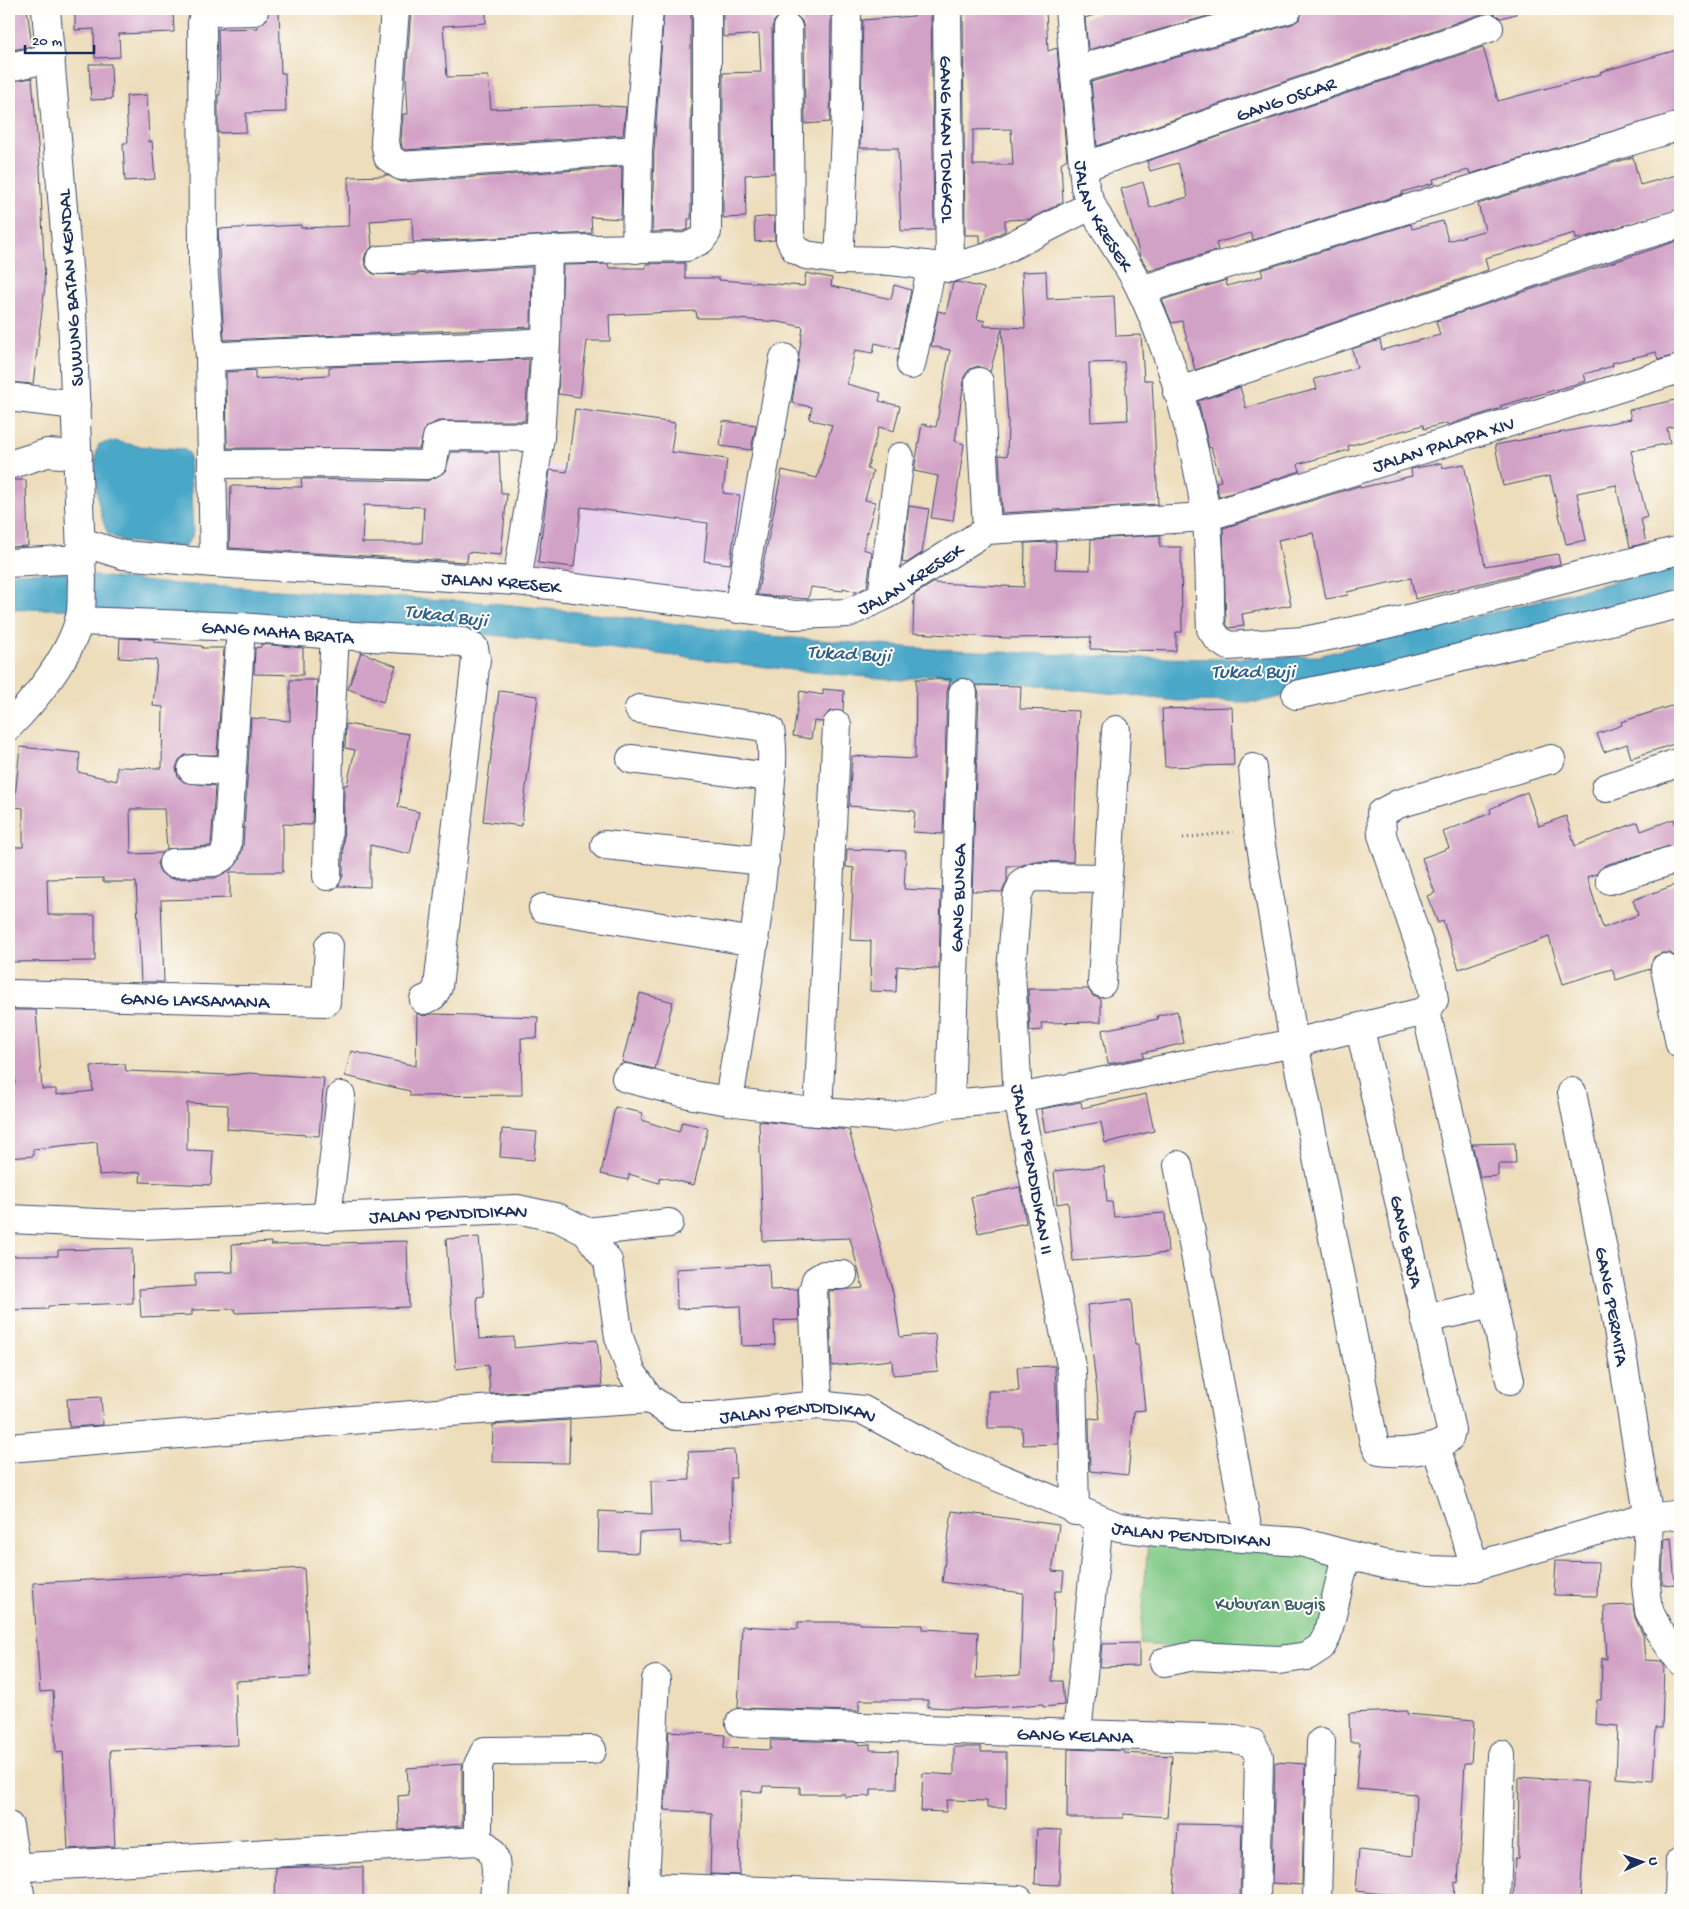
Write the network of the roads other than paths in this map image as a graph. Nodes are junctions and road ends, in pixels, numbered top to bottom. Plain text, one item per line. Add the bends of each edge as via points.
1 (46, 9) edge
2 (395, 9) edge
3 (649, 9) edge
4 (707, 9) edge
5 (847, 9) edge
6 (948, 9) edge
7 (1069, 9) edge
8 (1288, 9) edge
9 (254, 11) dead end
10 (788, 28) dead end
11 (1488, 28) dead end
12 (52, 58) junction
13 (9, 67) edge
14 (1075, 70) junction
15 (1680, 126) edge
16 (638, 150) junction
17 (1083, 167) junction
18 (1090, 206) junction
19 (1680, 224) edge
20 (636, 249) junction
21 (548, 250) junction
22 (380, 260) dead end
23 (839, 260) junction
24 (941, 267) junction
25 (1141, 290) junction
26 (546, 342) junction
27 (210, 357) junction
28 (784, 358) dead end
29 (912, 365) dead end
30 (1680, 369) edge
31 (979, 382) dead end
32 (1177, 392) junction
33 (9, 397) edge
34 (76, 405) junction
35 (540, 437) junction
36 (78, 455) junction
37 (900, 458) dead end
38 (214, 464) junction
39 (9, 465) edge
40 (1206, 517) junction
41 (987, 530) junction
42 (1680, 550) edge
43 (82, 556) junction
44 (9, 563) edge
45 (214, 563) junction
46 (518, 581) junction
47 (882, 597) junction
48 (1680, 604) edge
49 (738, 609) junction
50 (80, 619) junction
51 (241, 627) junction
52 (335, 635) junction
53 (963, 693) dead end
54 (1296, 695) dead end
55 (639, 709) dead end
56 (14, 716) edge
57 (837, 725) dead end
58 (1116, 730) dead end
59 (631, 759) dead end
60 (1551, 759) dead end
61 (1680, 762) edge
62 (1253, 768) dead end
63 (192, 769) dead end
64 (231, 770) junction
65 (770, 777) junction
66 (1606, 788) dead end
67 (605, 845) dead end
68 (1680, 858) edge
69 (765, 861) junction
70 (173, 863) dead end
71 (327, 876) dead end
72 (1107, 878) junction
73 (1610, 880) dead end
74 (543, 908) dead end
75 (755, 942) junction
76 (329, 946) dead end
77 (1665, 968) dead end
78 (1102, 983) dead end
79 (9, 994) edge
80 (424, 1000) dead end
81 (1426, 1011) junction
82 (1360, 1029) junction
83 (1294, 1043) junction
84 (1680, 1044) edge
85 (626, 1078) dead end
86 (1572, 1092) dead end
87 (341, 1096) dead end
88 (1018, 1098) junction
89 (729, 1101) junction
90 (950, 1104) junction
91 (818, 1112) junction
92 (1178, 1165) dead end
93 (327, 1218) junction
94 (9, 1219) edge
95 (669, 1223) dead end
96 (586, 1232) junction
97 (843, 1275) dead end
98 (1491, 1304) junction
99 (1425, 1319) junction
100 (1510, 1380) dead end
101 (650, 1399) junction
102 (818, 1405) junction
103 (1436, 1447) junction
104 (9, 1448) edge
105 (1680, 1514) edge
106 (1087, 1516) junction
107 (1649, 1519) junction
108 (1249, 1537) junction
109 (1343, 1554) junction
110 (1476, 1567) junction
111 (1680, 1661) edge
112 (1164, 1662) dead end
113 (656, 1680) dead end
114 (740, 1723) dead end
115 (1077, 1733) junction
116 (1321, 1742) dead end
117 (592, 1750) dead end
118 (1501, 1755) dead end
119 (9, 1826) edge
120 (478, 1841) junction
121 (1680, 1861) edge
122 (12, 1868) edge
123 (644, 1894) edge
124 (21, 1900) edge
125 (494, 1900) edge
126 (1019, 1900) edge
127 (1256, 1900) edge
128 (1317, 1900) edge
129 (1496, 1900) edge
130 (1679, 1900) edge

1 - 12 street, SUWUNG BATAN KENDAL
2 - 16 street via 385,142 388,157 401,166
3 - 16 street
4 - 20 street via 707,232 701,240 687,247
5 - 23 street
6 - 24 street, GANG IKAN TONGKOL
7 - 14 street, JALAN KRESEK
8 - 14 street
9 - 27 street via 209,12 202,22 203,262
10 - 23 street via 790,239 795,249 806,256
11 - 17 street, GANG OSCAR
12 - 13 street
12 - 34 street, SUWUNG BATAN KENDAL
14 - 17 street, JALAN KRESEK
15 - 25 street
16 - 20 street
17 - 18 street, JALAN KRESEK
18 - 24 street via 989,257
18 - 25 street, JALAN KRESEK
19 - 32 street
20 - 21 street
21 - 22 street
21 - 26 street
23 - 24 street via 891,261
24 - 29 street, GANG IKAN TONGKOL
25 - 32 street, JALAN KRESEK
26 - 27 street via 428,350
26 - 35 street
27 - 38 street
28 - 49 street
30 - 40 street, JALAN PALAPA XIV
31 - 41 street
32 - 40 street, JALAN KRESEK via 1191,439
33 - 34 street
34 - 36 street, SUWUNG BATAN KENDAL
35 - 38 street via 442,436 435,442 433,462 427,465
35 - 46 street
36 - 39 street via 47,453
36 - 43 street, SUWUNG BATAN KENDAL
37 - 47 street
38 - 45 street
40 - 41 street, JALAN KRESEK
40 - 42 street via 1211,629 1228,646 1304,640 1392,623
41 - 47 street, JALAN KRESEK
43 - 44 street
43 - 45 street, JALAN KRESEK via 123,555
43 - 50 street, SUWUNG BATAN KENDAL
45 - 46 street, JALAN KRESEK
46 - 49 street, JALAN KRESEK
47 - 49 street, JALAN KRESEK via 848,612 794,615
48 - 54 street
50 - 51 street, GANG MAHA BRATA
50 - 56 street via 64,656
51 - 52 street, GANG MAHA BRATA
51 - 64 street
52 - 71 street
52 - 80 street, GANG MAHA BRATA via 463,642 474,648 476,659 438,987 433,996
53 - 90 street, GANG BUNGA
55 - 65 street via 770,730
57 - 91 street
58 - 72 street
59 - 65 street
60 - 81 street via 1398,804 1382,813 1382,835 1431,979 1434,1000
61 - 66 street
62 - 83 street via 1258,828
63 - 64 street
64 - 70 street via 224,856 214,862
65 - 69 street
67 - 69 street
68 - 73 street
69 - 75 street
72 - 78 street
72 - 88 street, JALAN PENDIDIKAN II via 1034,877 1023,882 1017,898 1011,972
74 - 75 street
75 - 89 street
76 - 79 street, GANG LAKSAMANA via 326,1002
77 - 84 street
81 - 82 street
81 - 98 street
82 - 83 street
82 - 99 street, GANG BAJA
83 - 88 street
83 - 103 street via 1374,1442 1379,1451 1389,1453
85 - 89 street
86 - 107 street, GANG PERMITA via 1615,1311
87 - 93 street
88 - 90 street
88 - 106 street, JALAN PENDIDIKAN II via 1072,1371
89 - 91 street
90 - 91 street via 893,1116
92 - 108 street
93 - 94 street, JALAN PENDIDIKAN via 143,1225
93 - 96 street, JALAN PENDIDIKAN via 518,1209 559,1218
95 - 96 street
96 - 101 street, JALAN PENDIDIKAN via 608,1260 619,1337 631,1371
97 - 102 street via 824,1275 816,1280 813,1291
98 - 99 street
98 - 100 street
99 - 103 street, GANG BAJA via 1450,1430 1449,1438
101 - 102 street, JALAN PENDIDIKAN via 675,1416 714,1416
101 - 104 street
102 - 106 street, JALAN PENDIDIKAN via 863,1410 954,1459
103 - 110 street
105 - 107 street, JALAN PENDIDIKAN
106 - 108 street, JALAN PENDIDIKAN via 1119,1527
106 - 115 street, JALAN PENDIDIKAN II
107 - 110 street, JALAN PENDIDIKAN via 1635,1520
107 - 111 street, GANG PERMITA via 1646,1585 1649,1611
108 - 109 street, JALAN PENDIDIKAN via 1300,1542
109 - 110 street, JALAN PENDIDIKAN via 1383,1564 1431,1570 1458,1572
109 - 112 street via 1343,1568 1328,1636 1321,1648 1307,1656 1279,1660 1194,1656
113 - 123 street
114 - 115 street, GANG KELANA
115 - 127 street, GANG KELANA via 1235,1739 1252,1743 1259,1756
116 - 128 street
117 - 120 street via 485,1752 478,1765
118 - 129 street
119 - 122 street
120 - 122 street
120 - 125 street via 492,1850 496,1858
121 - 130 street
122 - 124 street
123 - 126 street

